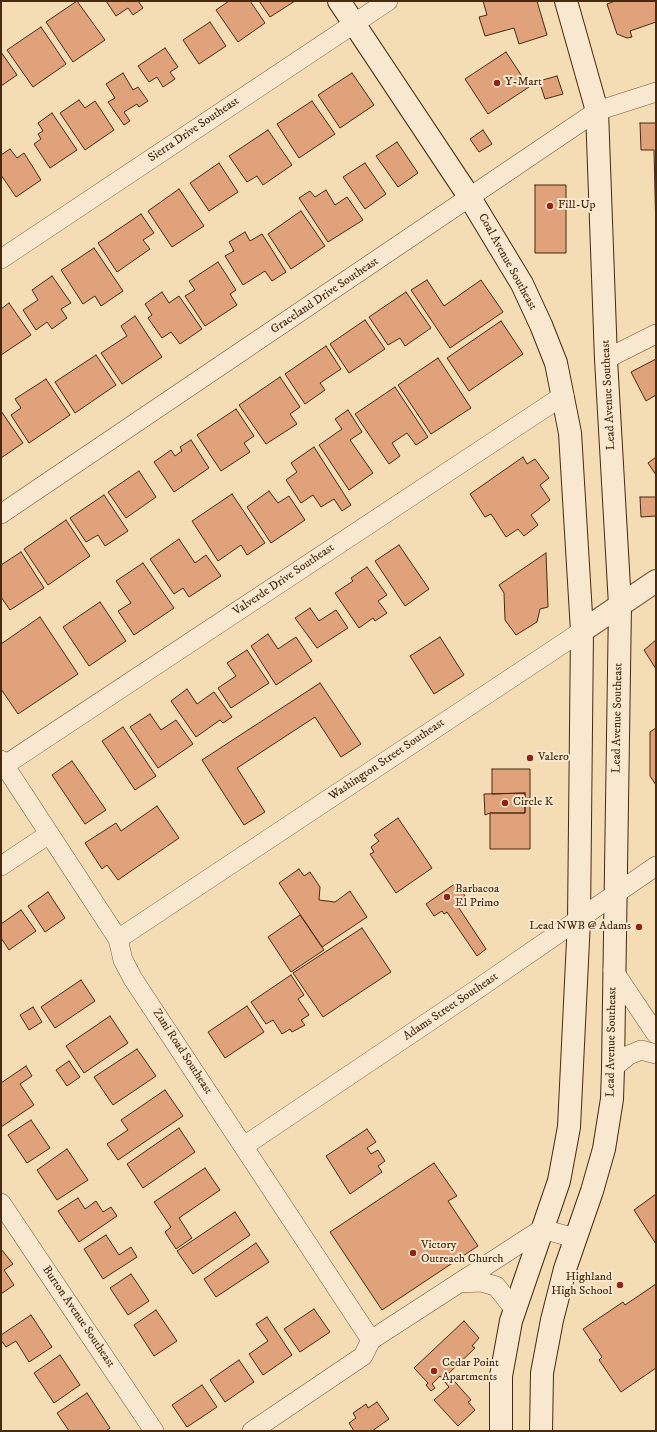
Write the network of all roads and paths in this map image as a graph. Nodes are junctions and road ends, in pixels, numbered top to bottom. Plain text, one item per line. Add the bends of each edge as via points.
1 (339, 1) edge
2 (388, 1) edge
3 (566, 1) edge
4 (354, 24) junction
5 (656, 92) edge
6 (597, 111) junction
7 (470, 198) junction
8 (1, 259) edge
9 (656, 334) edge
10 (606, 359) junction
11 (564, 395) junction
12 (1, 514) edge
13 (656, 581) edge
14 (620, 605) junction
15 (582, 631) junction
16 (3, 762) edge
17 (49, 834) junction
18 (1, 866) edge
19 (656, 866) edge
20 (615, 895) junction
21 (579, 920) junction
22 (118, 939) junction
23 (613, 970) junction
24 (656, 1034) edge
25 (656, 1054) edge
26 (613, 1068) junction
27 (244, 1146) junction
28 (1, 1203) edge
29 (542, 1229) junction
30 (575, 1238) junction
31 (458, 1283) junction
32 (515, 1310) junction
33 (371, 1340) junction
34 (154, 1431) edge
35 (252, 1431) edge
36 (501, 1431) edge
37 (541, 1431) edge

1 - 4 main road, Coal Avenue Southeast
2 - 4 street, Sierra Drive Southeast
3 - 6 main road, Lead Avenue Southeast
4 - 7 main road, Coal Avenue Southeast
4 - 8 street, Sierra Drive Southeast
5 - 6 street, Graceland Drive Southeast
6 - 7 street, Graceland Drive Southeast
6 - 10 main road, Lead Avenue Southeast
7 - 11 main road, Coal Avenue Southeast via 522,284 556,363
7 - 12 street, Graceland Drive Southeast
9 - 10 street
10 - 14 main road, Lead Avenue Southeast
11 - 15 main road, Coal Avenue Southeast via 570,433
11 - 16 street, Valverde Drive Southeast
13 - 14 main road, Washington Street Southeast
14 - 15 main road, Washington Street Southeast
14 - 20 main road, Lead Avenue Southeast
15 - 21 main road
15 - 22 street, Washington Street Southeast
16 - 17 street, Zuni Road Southeast
17 - 18 street
17 - 22 street, Zuni Road Southeast
19 - 20 street, Adams Street Southeast
20 - 21 street, Adams Street Southeast
20 - 23 main road, Lead Avenue Southeast
21 - 27 street, Adams Street Southeast
21 - 29 main road via 569,1127 559,1181
22 - 27 street, Zuni Road Southeast via 123,960 134,979
23 - 24 street
23 - 26 main road, Lead Avenue Southeast
25 - 26 street via 641,1050 629,1055
26 - 30 main road, Lead Avenue Southeast via 612,1099 604,1149
27 - 33 street, Zuni Road Southeast
28 - 34 street, Burton Avenue Southeast
29 - 30 street
29 - 31 street
29 - 32 main road
30 - 37 main road, Lead Avenue Southeast via 552,1320 542,1373
31 - 32 street via 481,1282 496,1286
31 - 33 street
32 - 36 main road via 501,1376
33 - 35 street via 363,1356

